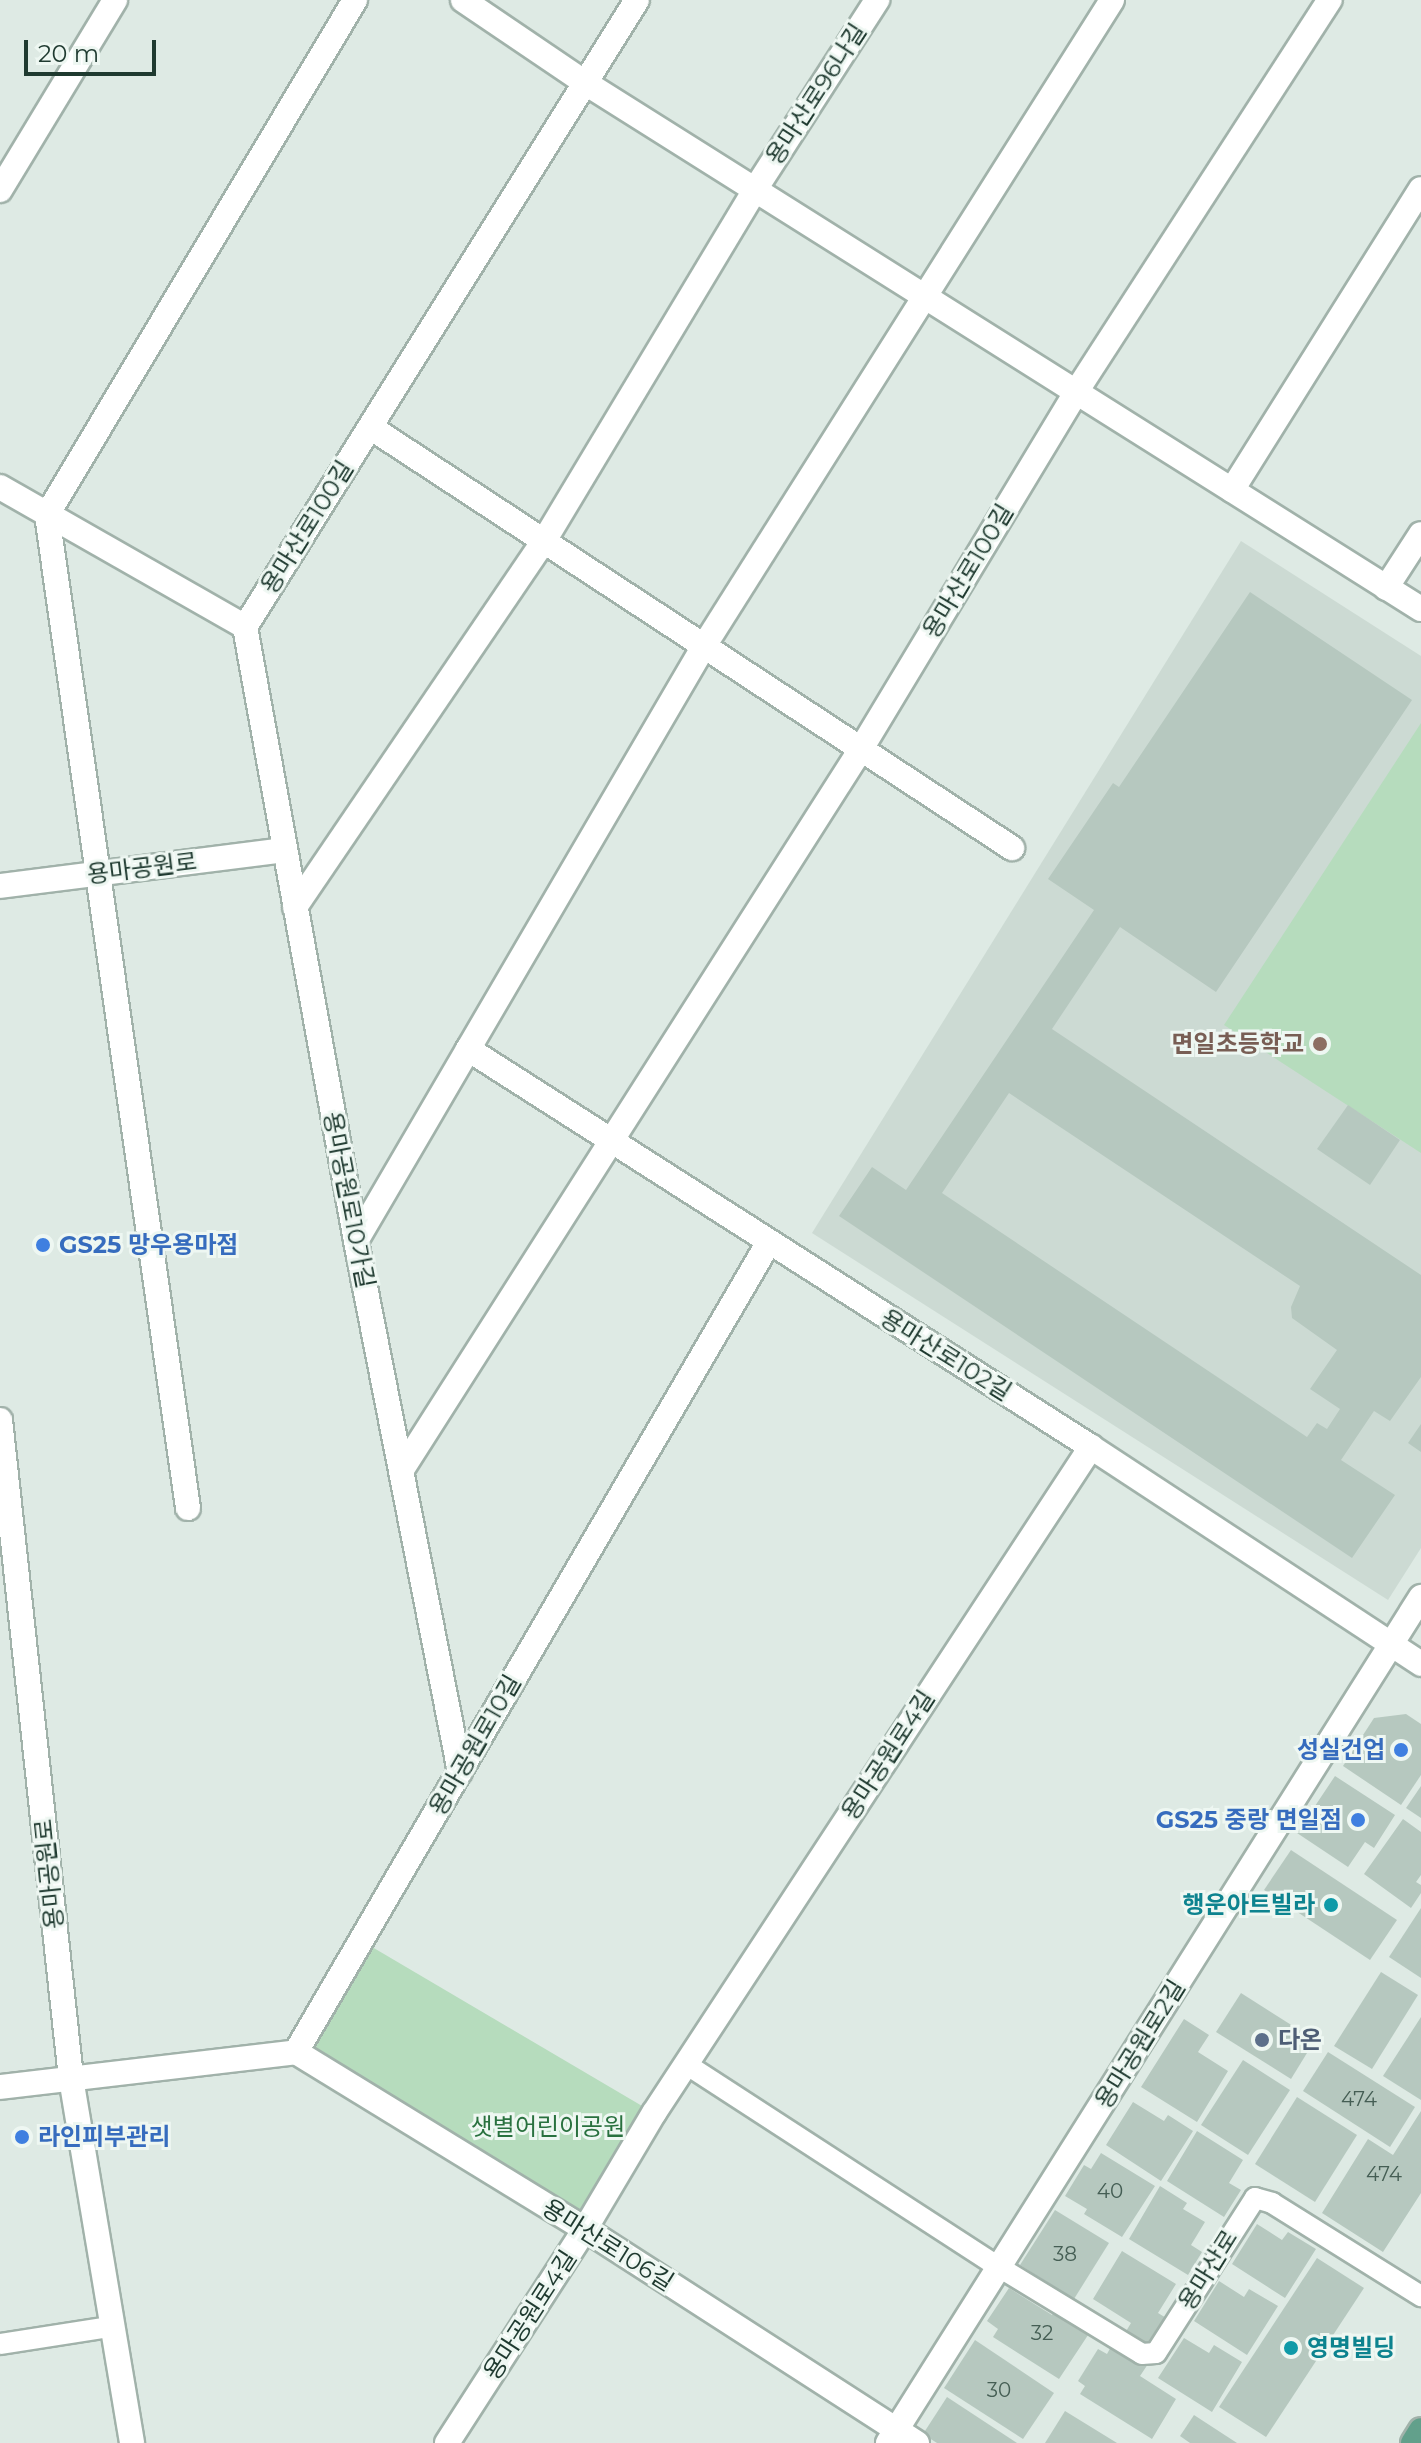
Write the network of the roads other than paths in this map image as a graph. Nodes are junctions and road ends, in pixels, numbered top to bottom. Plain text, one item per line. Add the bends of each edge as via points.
1 (115, 0) edge
2 (355, 0) edge
3 (463, 0) edge
4 (637, 0) edge
5 (877, 0) edge
6 (1112, 0) edge
7 (1330, 0) edge
8 (584, 82) junction
9 (756, 188) junction
10 (1421, 189) edge
11 (0, 190) edge
12 (926, 296) junction
13 (1076, 392) junction
14 (370, 427) junction
15 (0, 487) edge
16 (1232, 490) junction
17 (47, 515) junction
18 (1421, 534) edge
19 (544, 541) junction
20 (1386, 588) junction
21 (1421, 609) edge
22 (245, 627) junction
23 (704, 646) junction
24 (861, 749) junction
25 (1012, 848) dead end
26 (285, 850) junction
27 (97, 874) junction
28 (0, 886) edge
29 (295, 907) junction
30 (468, 1049) junction
31 (610, 1142) junction
32 (356, 1241) junction
33 (769, 1242) junction
34 (0, 1420) edge
35 (1091, 1447) junction
36 (401, 1471) junction
37 (188, 1508) dead end
38 (1421, 1597) edge
39 (1391, 1645) junction
40 (1421, 1664) edge
41 (460, 1772) junction
42 (296, 2052) junction
43 (686, 2064) junction
44 (71, 2078) junction
45 (0, 2087) edge
46 (585, 2229) junction
47 (999, 2267) junction
48 (1421, 2296) edge
49 (110, 2327) junction
50 (0, 2344) edge
51 (1421, 2430) edge
52 (901, 2439) edge
53 (132, 2443) edge
54 (447, 2443) edge
55 (1413, 2443) edge

1 - 11 street
2 - 17 street
3 - 8 street
4 - 8 street, 용마산로100길
5 - 9 street, 용마산로96나길
6 - 12 street
7 - 13 street, 용마산로100길
8 - 9 street
8 - 14 street, 용마산로100길
9 - 12 street
9 - 19 street
10 - 16 street
12 - 13 street
12 - 23 street
13 - 16 street
13 - 24 street, 용마산로100길
14 - 19 street
14 - 22 street, 용마산로100길
15 - 17 street
16 - 20 street
17 - 22 street
17 - 27 street
18 - 20 street
19 - 23 street
19 - 29 street
20 - 21 street
22 - 26 street, 용마공원로10가길
23 - 24 street
23 - 30 street
24 - 25 street
24 - 31 street, 용마산로100길
26 - 27 street, 용마공원로
26 - 29 street, 용마공원로10가길
27 - 28 street, 용마공원로
27 - 37 street
29 - 32 street, 용마공원로10가길
30 - 31 street, 용마산로102길
30 - 32 street
31 - 33 street, 용마산로102길
31 - 36 street, 용마산로100길
32 - 36 street, 용마공원로10가길
33 - 35 street, 용마산로102길
33 - 41 street, 용마공원로10길
34 - 44 street, 용마공원로
35 - 39 street, 용마산로102길
35 - 43 street, 용마공원로4길
36 - 41 street, 용마공원로10가길
38 - 39 street
39 - 40 street, 용마산로102길
39 - 47 street, 용마공원로2길
41 - 42 street, 용마공원로10길
42 - 44 street
42 - 46 street, 용마산로106길
43 - 46 street, 용마공원로4길
43 - 47 lane
44 - 45 street
44 - 49 street, 용마공원로
46 - 52 street, 용마산로106길
46 - 54 street, 용마공원로4길
47 - 48 lane, 용마산로 via 1150,2355 1249,2202 1263,2199
47 - 52 street, 용마공원로2길
49 - 50 lane
49 - 53 street, 용마공원로
51 - 55 main road

